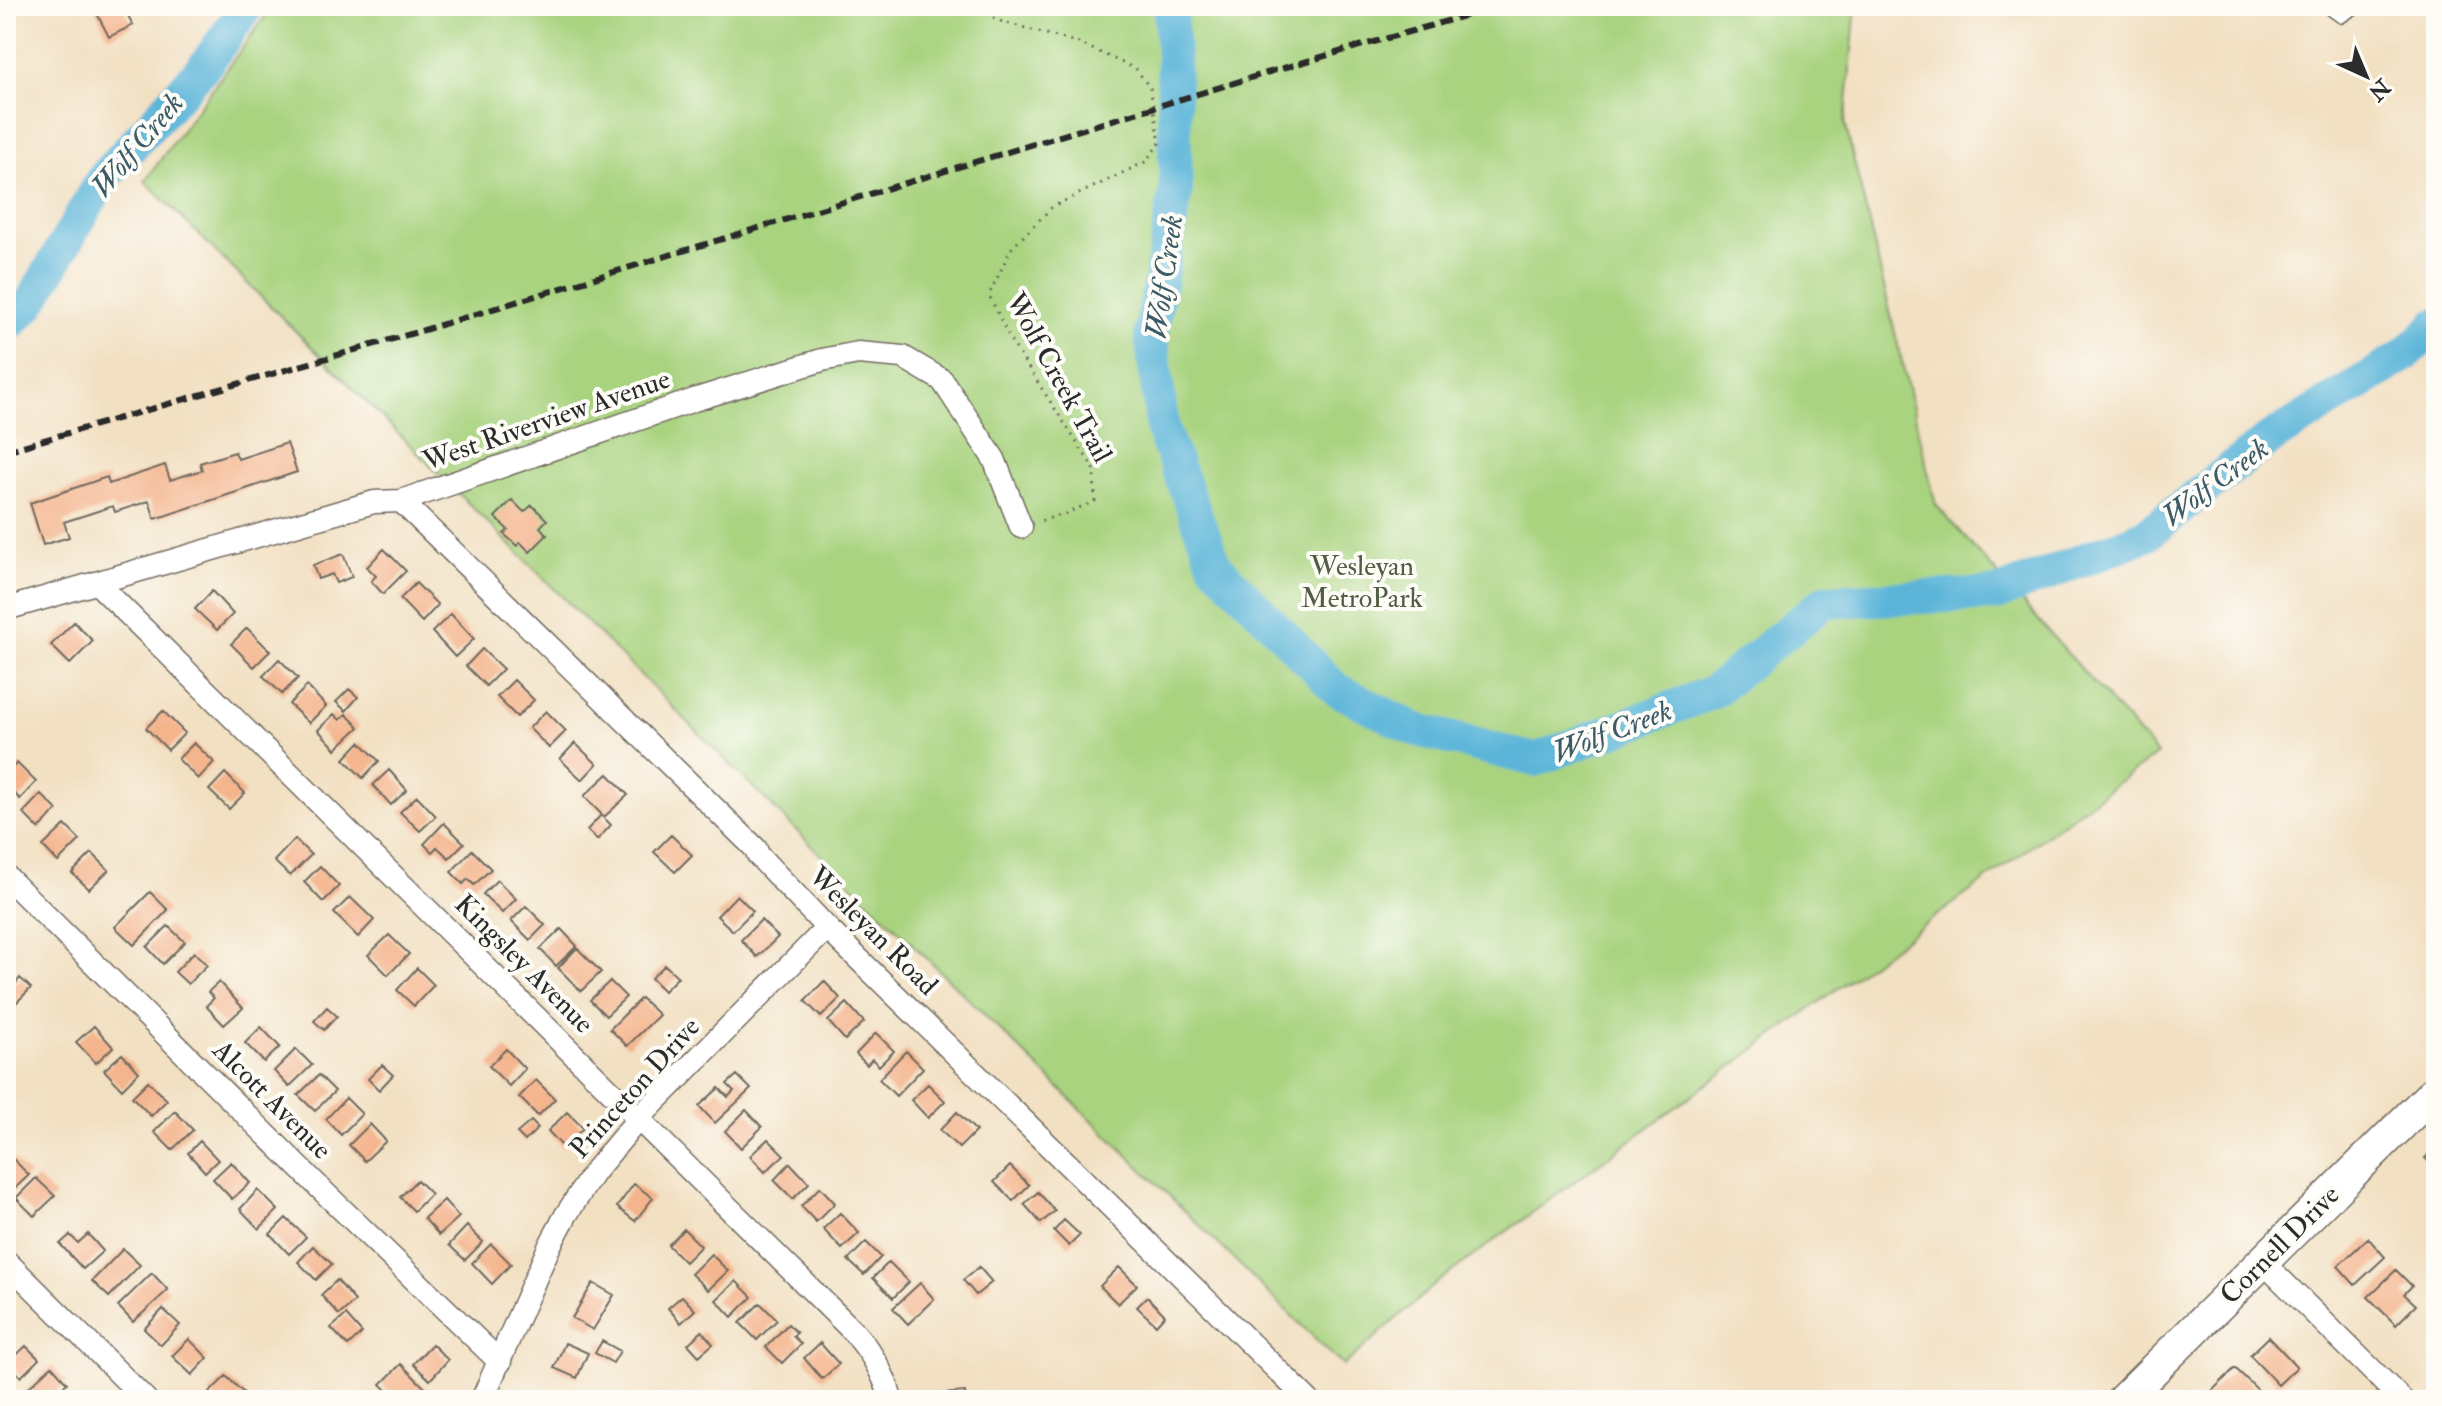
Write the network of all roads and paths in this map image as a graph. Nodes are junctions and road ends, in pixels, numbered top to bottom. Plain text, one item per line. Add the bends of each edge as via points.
1 (982, 6) edge
2 (2326, 6) edge
3 (2358, 6) edge
4 (401, 501) junction
5 (1021, 527) joint
6 (97, 583) junction
7 (6, 609) edge
8 (6, 876) edge
9 (827, 928) junction
10 (2436, 1090) edge
11 (639, 1118) junction
12 (6, 1261) edge
13 (2262, 1261) junction
14 (500, 1362) junction
15 (1299, 1397) edge
16 (146, 1400) edge
17 (482, 1400) edge
18 (891, 1400) edge
19 (2123, 1400) edge
20 (2402, 1400) edge

1 - 5 path, Wolf Creek Trail via 996,20 1079,43 1136,69 1150,88 1160,143 1145,162 1052,207 1011,249 989,295 1011,341 1094,469 1095,501
2 - 3 lane via 2341,17
4 - 5 street, West Riverview Avenue via 694,400 858,353 903,357 942,380 994,459
4 - 6 street, West Riverview Avenue via 374,502
4 - 9 street, Wesleyan Road via 756,849
6 - 7 street, West Riverview Avenue
6 - 11 street, Kingsley Avenue
8 - 14 street, Alcott Avenue
9 - 11 street, Princeton Drive
9 - 15 street, Wesleyan Road
10 - 13 street, Cornell Drive
11 - 14 street, Princeton Drive via 566,1215
11 - 18 street, Kingsley Avenue via 858,1336 876,1360
12 - 16 street
13 - 19 street, Cornell Drive
13 - 20 street
14 - 17 street, Princeton Drive

